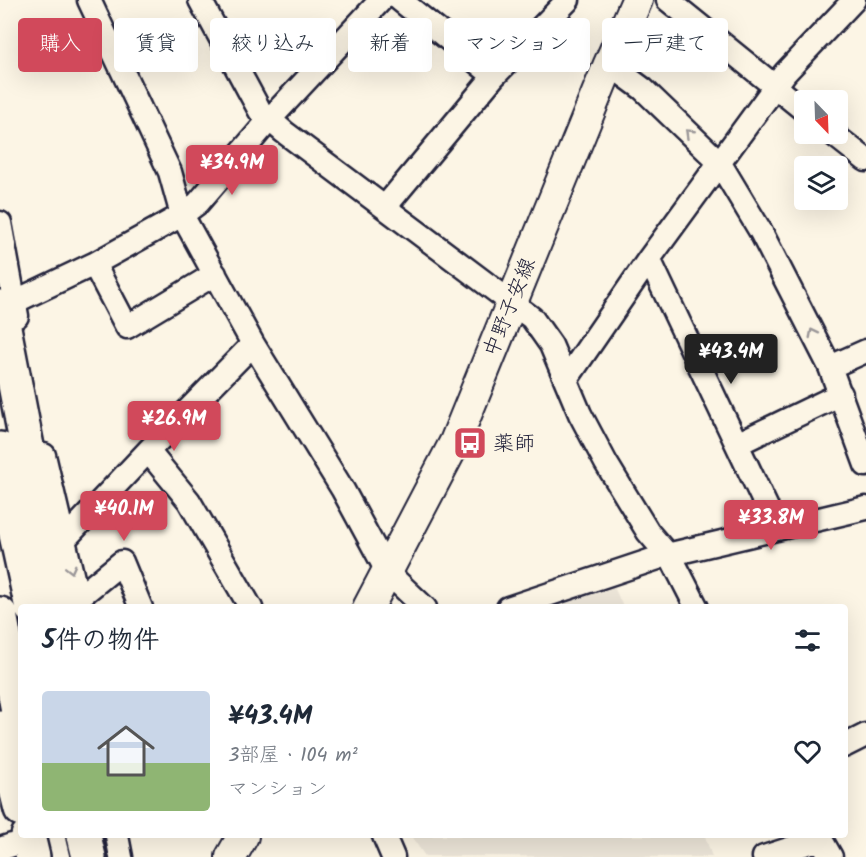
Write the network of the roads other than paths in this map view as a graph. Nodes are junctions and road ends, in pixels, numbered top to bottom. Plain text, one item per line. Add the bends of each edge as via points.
1 (89, 0) edge
2 (200, 0) edge
3 (381, 0) edge
4 (400, 0) edge
5 (567, 0) edge
6 (637, 0) edge
7 (668, 0) edge
8 (854, 0) edge
9 (629, 18) edge
10 (606, 72) edge
11 (620, 72) edge
12 (494, 76) junction
13 (775, 86) junction
14 (794, 102) edge
15 (269, 120) junction
16 (846, 144) edge
17 (866, 160) edge
18 (719, 162) junction
19 (385, 207) junction
20 (182, 215) junction
21 (0, 224) edge
22 (649, 259) junction
23 (94, 264) junction
24 (215, 274) junction
25 (510, 304) junction
26 (7, 305) edge
27 (253, 344) junction
28 (866, 351) edge
29 (831, 367) junction
30 (566, 380) junction
31 (841, 394) junction
32 (737, 444) junction
33 (0, 448) edge
34 (148, 451) junction
35 (866, 465) edge
36 (866, 508) edge
37 (777, 529) junction
38 (64, 540) junction
39 (667, 555) junction
40 (388, 573) junction
41 (31, 604) edge
42 (73, 604) edge
43 (139, 604) edge
44 (249, 604) edge
45 (370, 604) edge
46 (421, 604) edge
47 (520, 604) edge
48 (695, 604) edge
49 (0, 614) edge
50 (18, 711) edge
51 (0, 727) edge
52 (866, 735) edge
53 (848, 744) edge
54 (18, 797) edge
55 (44, 838) edge
56 (72, 838) edge
57 (84, 838) edge
58 (117, 838) edge
59 (242, 838) edge
60 (385, 838) edge
61 (823, 844) edge
62 (48, 857) edge
63 (76, 857) edge
64 (89, 857) edge
65 (121, 857) edge
66 (231, 857) edge
67 (393, 857) edge
68 (764, 857) edge

1 - 20 street via 170,172
2 - 15 street via 260,111
3 - 15 street
4 - 12 street
5 - 12 street
6 - 9 main road, 中野子安線
7 - 13 street
8 - 13 street
10 - 25 main road, 中野子安線
18 -> 11 street
12 - 19 street
13 - 14 street
13 - 18 street
15 - 19 street
15 - 20 street via 212,189
16 - 17 street
18 - 22 street
29 -> 18 street via 761,232
19 - 25 street
20 - 23 street
20 - 24 street
21 - 26 street
22 - 30 street
22 - 32 street
23 - 24 street via 127,327
23 - 26 street
24 - 27 street
25 - 30 street via 532,318 551,345
25 - 40 main road, 中野子安線 via 455,442
26 - 38 street
26 - 42 highway via 47,550
27 - 34 street
27 - 40 street via 343,490
28 - 29 street
29 - 31 street
30 - 39 street via 606,463 648,532
31 - 32 street
31 - 35 street
32 - 37 street
33 - 41 highway
34 - 38 street
34 - 44 street via 189,501
36 - 37 street
37 - 39 street
38 -> 42 street
39 - 47 street
39 - 48 street
40 - 45 main road, 中野子安線
40 - 46 street
42 - 43 street via 122,562
49 - 50 highway
51 - 54 highway
52 - 53 street
55 - 62 highway
56 - 63 highway
57 - 64 highway
58 - 65 street
59 - 66 main road
60 - 67 street
61 - 68 street

